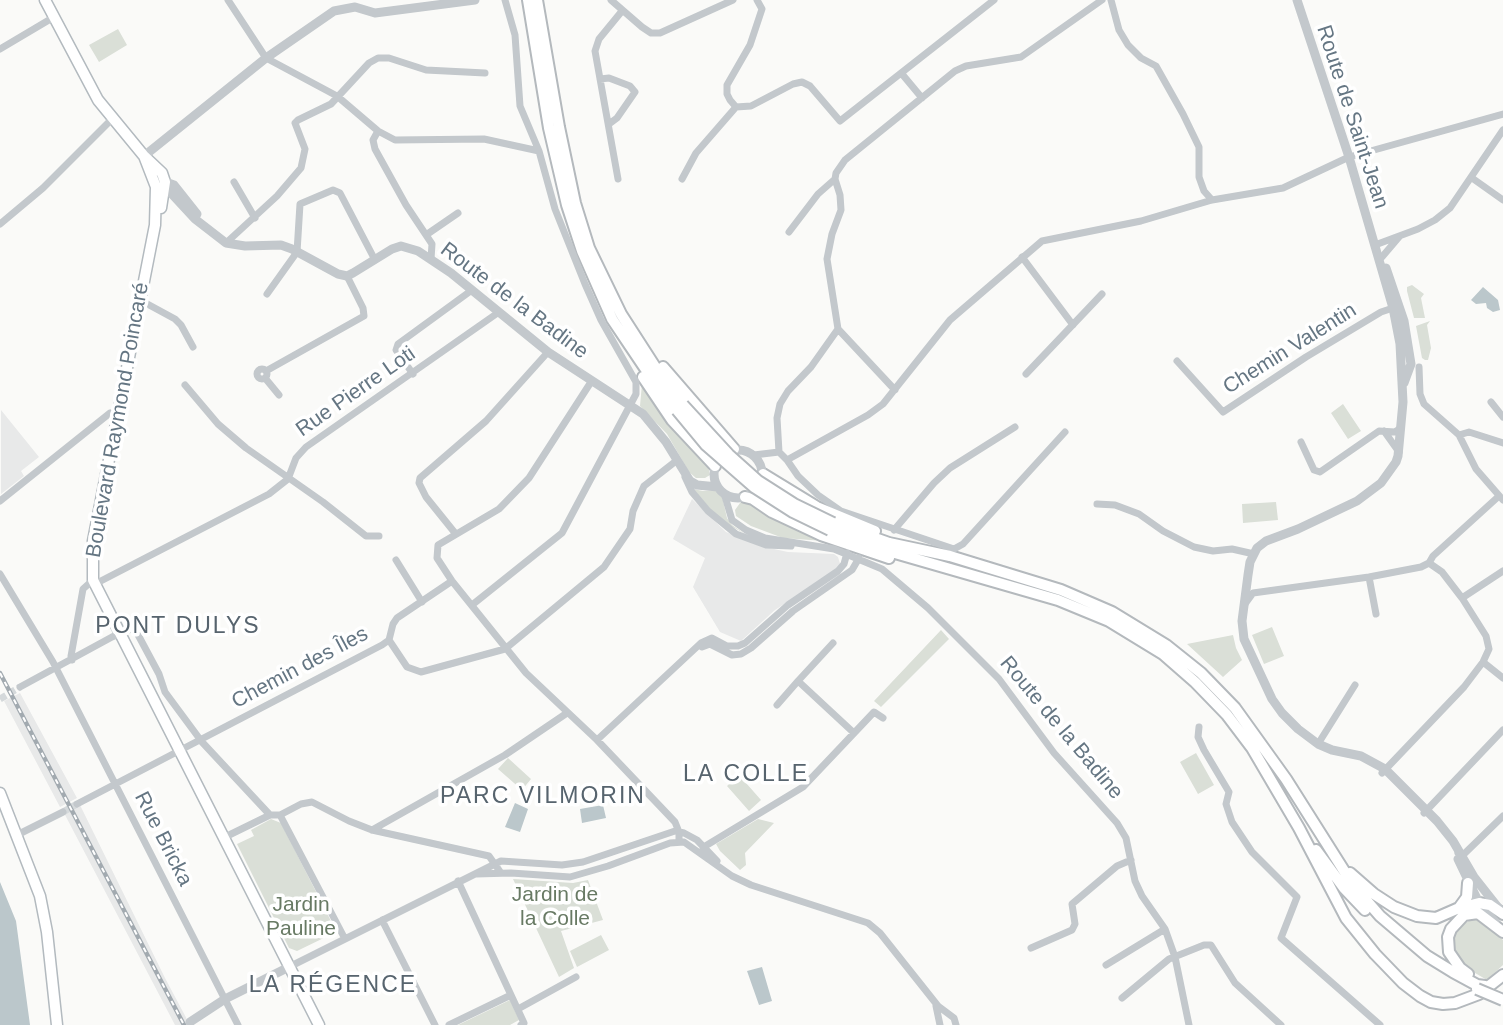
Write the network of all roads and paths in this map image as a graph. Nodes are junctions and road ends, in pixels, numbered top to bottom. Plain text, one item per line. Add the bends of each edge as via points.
1 (46, 0) edge
2 (228, 0) edge
3 (475, 0) edge
4 (505, 0) edge
5 (528, 0) edge
6 (537, 0) edge
7 (611, 0) edge
8 (733, 0) edge
9 (757, 0) edge
10 (994, 0) edge
11 (1102, 0) edge
12 (1111, 0) edge
13 (1297, 0) edge
14 (416, 4) edge
15 (622, 11) junction
16 (54, 17) junction
17 (0, 49) edge
18 (266, 58) junction
19 (485, 73) dead end
20 (902, 74) junction
21 (600, 79) junction
22 (337, 96) junction
23 (922, 98) junction
24 (736, 107) junction
25 (1503, 114) edge
26 (113, 118) junction
27 (609, 124) junction
28 (1503, 130) edge
29 (378, 131) junction
30 (539, 151) junction
31 (144, 156) junction
32 (1349, 157) junction
33 (618, 178) dead end
34 (682, 178) dead end
35 (1472, 178) junction
36 (835, 179) junction
37 (234, 182) dead end
38 (159, 187) junction
39 (1212, 200) junction
40 (1503, 200) edge
41 (184, 208) junction
42 (160, 209) junction
43 (458, 214) dead end
44 (255, 218) junction
45 (0, 224) edge
46 (155, 225) junction
47 (211, 232) junction
48 (789, 232) dead end
49 (426, 234) junction
50 (1399, 236) junction
51 (226, 243) junction
52 (1375, 245) junction
53 (297, 252) junction
54 (1022, 257) junction
55 (1380, 257) junction
56 (431, 259) junction
57 (375, 260) junction
58 (347, 276) junction
59 (472, 290) junction
60 (267, 293) dead end
61 (1102, 294) dead end
62 (140, 300) junction
63 (1396, 307) junction
64 (499, 312) junction
65 (617, 316) junction
66 (1073, 325) junction
67 (838, 329) junction
68 (1400, 344) junction
69 (192, 347) dead end
70 (548, 352) junction
71 (1177, 361) dead end
72 (1418, 366) junction
73 (413, 374) junction
74 (1026, 374) dead end
75 (592, 382) junction
76 (185, 385) dead end
77 (1403, 387) junction
78 (895, 390) junction
79 (279, 395) dead end
80 (1492, 402) dead end
81 (630, 404) junction
82 (118, 412) junction
83 (1503, 416) edge
84 (1015, 427) dead end
85 (1401, 428) junction
86 (1383, 431) junction
87 (1065, 432) dead end
88 (1459, 435) junction
89 (1301, 442) dead end
90 (1503, 443) edge
91 (734, 449) junction
92 (779, 452) junction
93 (1399, 452) junction
94 (757, 458) junction
95 (788, 460) junction
96 (676, 461) junction
97 (683, 473) junction
98 (763, 474) junction
99 (288, 479) junction
100 (718, 481) junction
101 (739, 497) junction
102 (1501, 498) edge
103 (0, 501) edge
104 (1097, 504) dead end
105 (727, 507) junction
106 (831, 526) junction
107 (894, 530) junction
108 (455, 533) junction
109 (379, 536) dead end
110 (799, 545) junction
111 (847, 553) junction
112 (1254, 554) junction
113 (950, 556) junction
114 (859, 558) junction
115 (396, 560) dead end
116 (1429, 563) junction
117 (950, 569) junction
118 (1503, 571) edge
119 (0, 575) edge
120 (1369, 577) junction
121 (452, 581) junction
122 (94, 582) junction
123 (1462, 598) junction
124 (422, 602) junction
125 (1244, 604) junction
126 (472, 605) junction
127 (790, 608) junction
128 (1376, 614) dead end
129 (119, 634) junction
130 (389, 640) junction
131 (833, 643) dead end
132 (505, 649) junction
133 (72, 660) junction
134 (1483, 662) junction
135 (56, 668) junction
136 (1503, 678) edge
137 (798, 681) junction
138 (1355, 685) dead end
139 (20, 687) tunnel mouth
140 (777, 705) dead end
141 (566, 713) junction
142 (883, 718) dead end
143 (1199, 727) dead end
144 (1503, 730) edge
145 (854, 733) junction
146 (200, 740) junction
147 (597, 740) junction
148 (1318, 744) junction
149 (179, 751) junction
150 (1384, 771) junction
151 (115, 784) junction
152 (0, 793) edge
153 (77, 804) tunnel mouth
154 (63, 812) tunnel mouth
155 (1426, 812) junction
156 (270, 815) junction
157 (280, 815) junction
158 (1503, 816) edge
159 (1299, 828) junction
160 (372, 830) junction
161 (17, 835) junction
162 (679, 837) junction
163 (223, 838) junction
164 (1327, 844) junction
165 (702, 850) junction
166 (1458, 853) junction
167 (1131, 860) junction
168 (512, 861) junction
169 (583, 862) junction
170 (495, 864) junction
171 (1465, 869) junction
172 (476, 873) junction
173 (501, 873) junction
174 (511, 873) junction
175 (586, 873) junction
176 (458, 881) junction
177 (1468, 883) junction
178 (1479, 903) junction
179 (1459, 908) junction
180 (1503, 914) edge
181 (382, 920) junction
182 (1165, 929) junction
183 (1503, 932) edge
184 (345, 939) junction
185 (1031, 948) dead end
186 (1175, 957) junction
187 (1106, 965) dead end
188 (289, 967) junction
189 (1503, 975) edge
190 (576, 977) dead end
191 (1481, 987) junction
192 (1503, 993) edge
193 (511, 995) junction
194 (1122, 998) dead end
195 (225, 999) junction
196 (1503, 1000) edge
197 (518, 1009) junction
198 (943, 1020) edge
199 (190, 1021) dead end
200 (523, 1024) edge
201 (57, 1025) edge
202 (238, 1025) edge
203 (319, 1025) edge
204 (435, 1025) edge
205 (449, 1025) edge
206 (956, 1025) edge
207 (1189, 1025) edge
208 (1281, 1025) edge
209 (1380, 1025) edge

1 - 16 main road
2 - 18 street
3 - 14 street
4 - 30 street via 515,35 520,106
5 - 65 highway via 567,205 582,251
6 - 65 highway via 575,203
7 - 15 street
8 - 15 street via 660,33 651,33
9 - 24 street via 762,9 757,27 727,85
10 - 20 street
11 - 23 street via 1021,57 965,66
12 - 39 street via 1128,46 1156,66 1199,147 1199,177
13 - 32 street, Route de Saint-Jean
14 - 18 street via 375,13 355,7 334,11
15 - 21 street via 599,39
16 - 17 street
16 - 26 main road via 90,86
18 - 22 street
18 - 31 street
19 - 22 street via 426,70 378,58
20 - 23 street
20 - 24 street via 841,121 802,82 751,106
21 - 27 street
21 - 27 street via 609,78 635,92
22 - 29 street
22 - 44 street via 295,123 305,149 301,168
23 - 36 street via 845,160
24 - 34 street via 696,153
25 - 32 street
26 - 31 main road
26 - 45 street
27 - 33 street
28 - 35 street
29 - 30 street via 396,139 484,139
29 - 49 street via 375,149
30 - 81 street via 555,209 585,284 636,382
31 - 38 main road
31 - 38 main road via 162,173
32 - 39 street via 1283,188
32 - 52 street, Route de Saint-Jean
35 - 40 street
35 - 50 street via 1435,220
36 - 48 street
36 - 67 street via 841,210 827,258
37 - 44 street
38 - 41 street
38 - 42 main road, Boulevard Raymond Poincaré
38 - 46 main road, Boulevard Raymond Poincaré
38 - 47 street via 174,185
39 - 54 street via 1144,221 1042,241
41 - 42 street via 168,202
41 - 47 street
42 - 46 main road, Boulevard Raymond Poincaré
43 - 49 street
44 - 51 street
46 - 62 main road, Boulevard Raymond Poincaré
47 - 51 street
49 - 56 street via 432,244
50 - 52 street
50 - 55 street
51 - 53 street via 281,245
52 - 55 street, Route de Saint-Jean
53 - 57 street via 300,204 333,190 340,193
53 - 58 street
53 - 60 street
54 - 66 street
54 - 78 street via 950,320
55 - 63 street, Route de Saint-Jean
56 - 57 street, Route de la Badine via 401,246
56 - 59 street, Route de la Badine
57 - 58 street, Route de la Badine
58 - 79 street via 363,316 266,375
59 - 64 street, Route de la Badine
59 - 73 street via 398,344 396,350
61 - 66 street
62 - 69 street via 175,319
62 - 82 main road, Boulevard Raymond Poincaré
63 - 68 street, Route de Saint-Jean
63 - 71 street, Chemin Valentin via 1306,357 1223,412
63 - 72 street, Route de Saint-Jean
64 - 70 street, Route de la Badine
64 - 73 street, Rue Pierre Loti
65 - 91 highway
65 - 100 highway via 647,383
65 - 106 highway, bridge via 680,408 758,481
66 - 74 street
67 - 78 street
67 - 92 street via 780,404
68 - 72 street via 1405,365
68 - 77 street, Route de Saint-Jean
70 - 75 street, Route de la Badine
70 - 108 street via 486,421 420,478 426,497
72 - 77 street, Route de Saint-Jean
72 - 88 street via 1424,404
73 - 99 street, Rue Pierre Loti via 306,447
75 - 81 street, Route de la Badine
75 - 108 street via 529,478 499,509
76 - 99 street via 221,426
77 - 85 street
78 - 95 street via 868,415
80 - 83 street
81 - 96 street, Route de la Badine via 654,426
81 - 126 street via 562,533
82 - 103 street via 110,413
82 - 122 main road, Boulevard Raymond Poincaré via 93,541
84 - 107 street via 950,468
85 - 86 street
85 - 93 street
86 - 89 street via 1320,472 1314,471
86 - 93 street
87 - 107 street via 958,547
88 - 90 street via 1469,432
88 - 102 street via 1476,469
91 - 94 street
91 - 100 street via 722,455
92 - 94 street
92 - 95 street
93 - 112 street via 1373,491 1266,541
94 - 98 street
95 - 107 street via 797,476 841,511
96 - 97 street, Route de la Badine
96 - 132 street via 644,485 630,530 604,566
97 - 100 street via 696,485
97 - 110 street, Route de la Badine via 708,511 736,534 766,545
98 - 101 street via 758,489
98 - 113 highway via 817,507
99 - 109 street via 369,538
99 - 122 street, Rue Pierre Loti via 269,494
100 - 101 street
100 - 105 street
101 - 105 street
101 - 117 highway via 753,499 795,524 844,544 909,563
102 - 116 street
104 - 112 street via 1139,514 1194,547
105 - 110 street, Route de la Badine via 732,520 746,530
106 - 113 highway
106 - 117 highway via 888,551
108 - 121 street via 438,545 437,558
110 - 111 street, Route de la Badine
111 - 114 street, Route de la Badine
111 - 127 street via 838,571
112 - 125 street
113 - 164 highway via 1061,590 1112,612 1166,645 1235,708
114 - 127 street via 852,570
114 - 167 street, Route de la Badine via 883,569 987,666 1117,823
115 - 124 street
116 - 120 street
116 - 123 street
117 - 159 highway via 1058,600 1109,621 1163,654 1227,715
118 - 123 street
119 - 135 street, Rue Bricka
120 - 125 street via 1254,593
120 - 128 street
121 - 124 street, Chemin des Îles
121 - 126 street
122 - 129 main road, Boulevard Raymond Poincaré
122 - 133 street via 83,589
123 - 134 street via 1486,636 1489,649
124 - 130 street, Chemin des Îles via 397,618
125 - 148 street via 1244,639 1272,699
126 - 132 street
127 - 147 street via 738,646 707,639
129 - 133 street
129 - 146 street via 136,631 165,692
129 - 149 main road, Boulevard Raymond Poincaré
130 - 132 street via 407,667 422,672
130 - 146 street, Chemin des Îles
131 - 137 street
132 - 141 street
133 - 135 street
134 - 136 street
134 - 150 street
135 - 139 street
135 - 151 street, Rue Bricka
137 - 140 street
137 - 145 street
138 - 148 street
141 - 147 street
141 - 160 street via 505,755
142 - 145 street via 874,712
143 - 209 street via 1198,737 1229,792 1226,804 1232,822 1252,852 1297,897 1281,938
144 - 155 street
145 - 165 street via 803,787
146 - 149 street, Chemin des Îles
146 - 156 street
147 - 162 street via 675,822
148 - 150 street
149 - 151 street, Chemin des Îles
149 - 163 main road, Boulevard Raymond Poincaré
150 - 155 street
151 - 153 street, Chemin des Îles
151 - 195 street, Rue Bricka
152 - 161 main road
154 - 161 street
155 - 166 street
156 - 157 street
156 - 163 street
157 - 160 street via 312,802
157 - 184 street
158 - 166 street
159 - 189 highway via 1346,918 1388,969 1420,996 1431,1002 1455,1003
159 - 191 highway via 1344,888 1375,919 1426,960
160 - 170 street via 489,856
161 - 201 main road via 40,896
162 - 165 street via 690,835
162 - 169 street via 669,832
162 - 175 street
163 - 188 main road, Boulevard Raymond Poincaré
164 - 179 highway via 1357,881 1394,907 1436,918
164 - 191 highway via 1353,885 1390,925 1427,956
165 - 198 street via 732,876 751,885 868,923 935,1002
166 - 171 street
167 - 182 street, Route de la Badine via 1142,895
167 - 185 street via 1117,866 1072,904 1072,930
168 - 169 street
168 - 170 street
168 - 174 street
169 - 175 street
170 - 172 street
170 - 173 street
171 - 177 street
171 - 180 street
172 - 173 street
172 - 176 street
173 - 174 street
174 - 175 street via 570,877
176 - 181 street
176 - 193 street
177 - 178 street
177 - 179 highway via 1467,897
178 - 179 highway
178 - 180 highway
178 - 183 street
181 - 184 street
181 - 204 street
182 - 186 street, Route de la Badine
182 - 187 street
183 - 191 highway via 1483,915 1471,913 1451,929 1448,937 1453,960
184 - 188 street
186 - 194 street
186 - 207 street, Route de la Badine
186 - 208 street via 1211,945 1235,983
188 - 195 street
188 - 203 main road, Boulevard Raymond Poincaré
190 - 197 street
191 - 192 highway
191 - 196 highway, bridge
193 - 197 street
193 - 205 street
195 - 199 street
195 - 202 street, Rue Bricka
197 - 200 street
198 - 206 street via 954,1018

